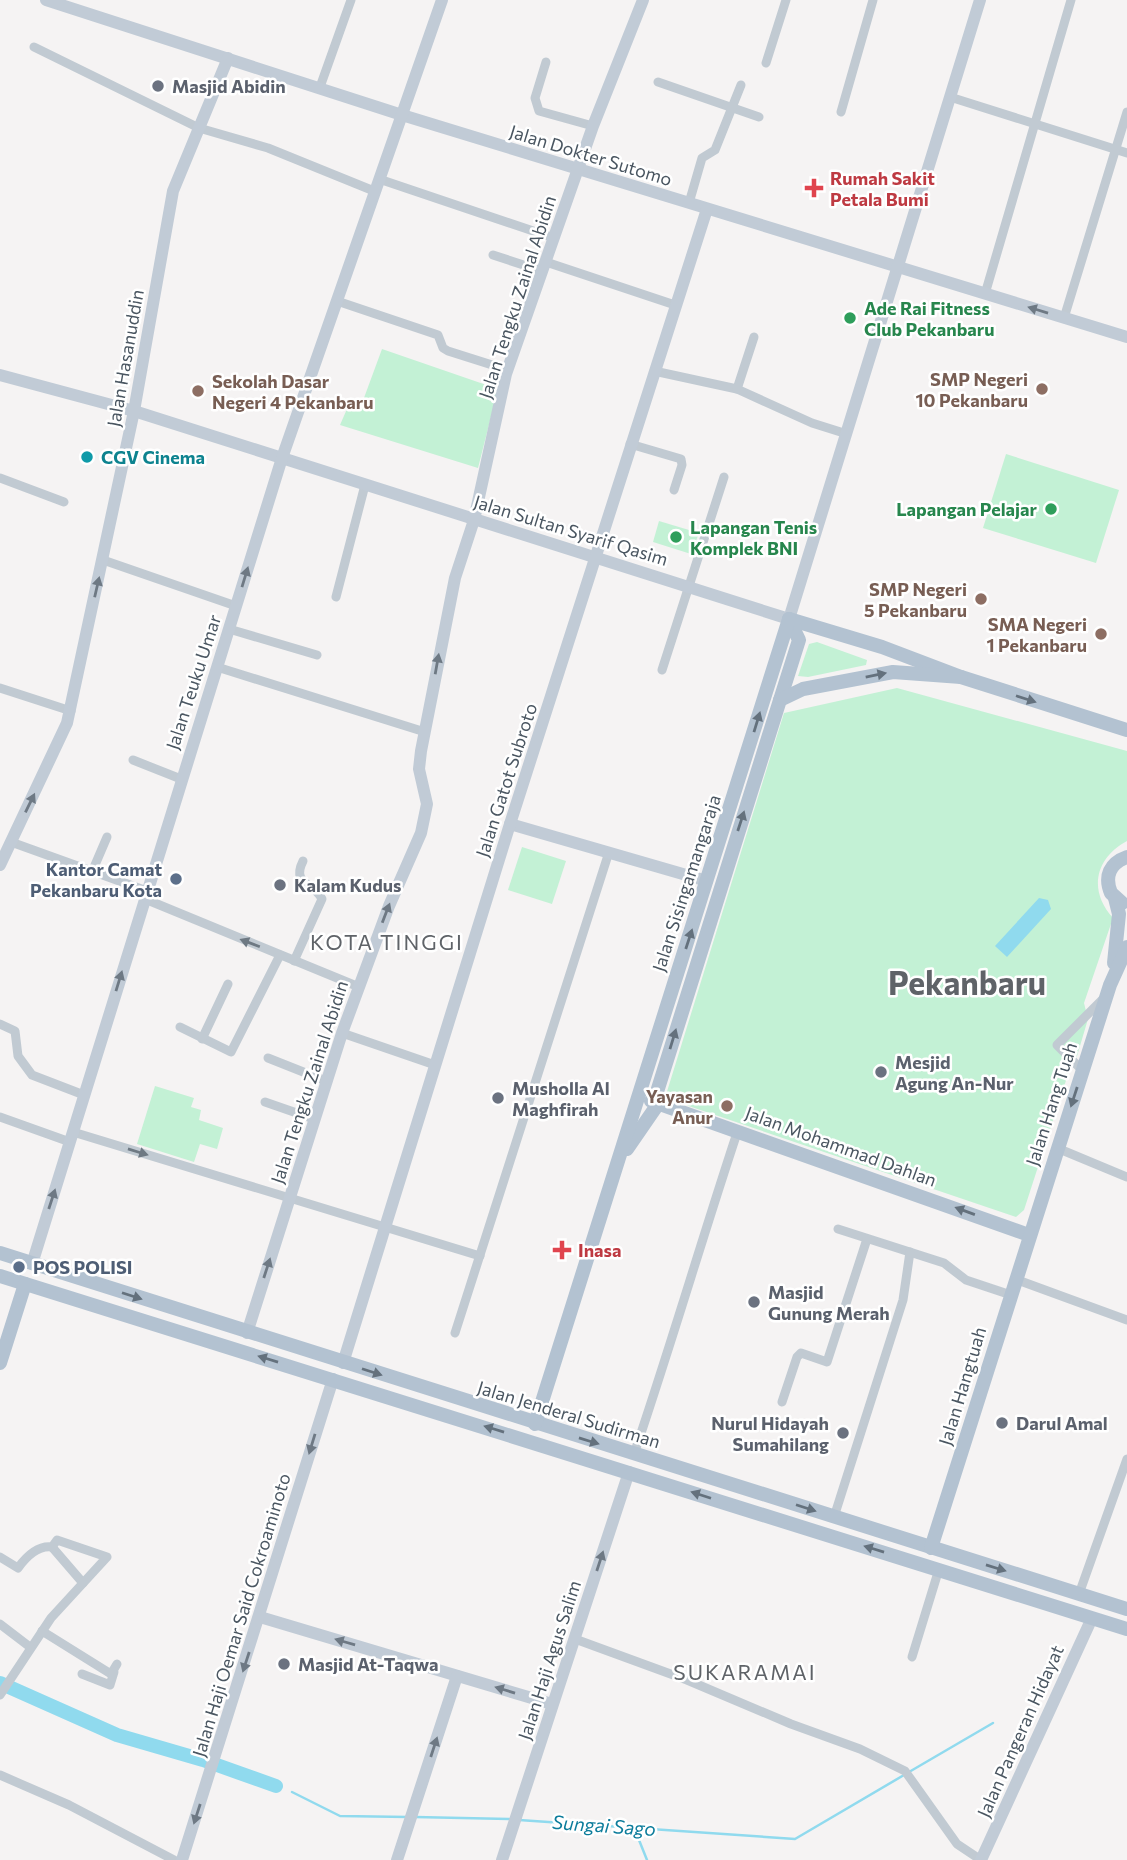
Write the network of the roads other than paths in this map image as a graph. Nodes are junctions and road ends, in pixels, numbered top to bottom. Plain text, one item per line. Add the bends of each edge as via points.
1 (46, 0) edge
2 (351, 0) edge
3 (442, 0) edge
4 (643, 0) edge
5 (786, 0) edge
6 (873, 0) edge
7 (980, 0) edge
8 (1071, 0) edge
9 (34, 47) dead end
10 (228, 58) junction
11 (546, 62) dead end
12 (766, 64) dead end
13 (658, 82) dead end
14 (741, 85) dead end
15 (320, 87) junction
16 (950, 97) junction
17 (732, 107) junction
18 (841, 111) dead end
19 (1127, 112) edge
20 (401, 116) junction
21 (759, 117) dead end
22 (1033, 123) junction
23 (593, 126) junction
24 (198, 128) junction
25 (1116, 149) junction
26 (1127, 153) edge
27 (578, 169) junction
28 (377, 185) junction
29 (689, 203) junction
30 (707, 209) junction
31 (554, 238) junction
32 (493, 254) dead end
33 (544, 266) junction
34 (898, 268) junction
35 (985, 294) junction
36 (337, 301) junction
37 (675, 305) junction
38 (1064, 318) junction
39 (754, 337) dead end
40 (1127, 337) edge
41 (508, 370) junction
42 (654, 371) junction
43 (0, 375) edge
44 (737, 389) junction
45 (134, 411) junction
46 (847, 434) junction
47 (630, 444) junction
48 (282, 458) junction
49 (724, 477) dead end
50 (0, 478) edge
51 (365, 485) junction
52 (674, 490) dead end
53 (64, 502) dead end
54 (474, 520) junction
55 (595, 558) junction
56 (103, 561) junction
57 (688, 588) junction
58 (336, 597) dead end
59 (236, 606) junction
60 (789, 619) junction
61 (229, 629) junction
62 (317, 655) dead end
63 (217, 667) junction
64 (662, 670) dead end
65 (961, 677) junction
66 (0, 688) edge
67 (780, 700) junction
68 (71, 711) junction
69 (1127, 730) edge
70 (425, 732) junction
71 (133, 761) dead end
72 (181, 779) junction
73 (510, 824) junction
74 (107, 836) dead end
75 (10, 842) junction
76 (609, 852) junction
77 (1126, 857) edge
78 (303, 861) dead end
79 (729, 862) junction
80 (0, 865) edge
81 (92, 872) junction
82 (707, 881) junction
83 (146, 895) junction
84 (1121, 901) edge
85 (1127, 947) edge
86 (280, 955) junction
87 (293, 961) junction
88 (228, 984) dead end
89 (359, 987) junction
90 (1108, 991) junction
91 (0, 1024) edge
92 (180, 1027) dead end
93 (342, 1033) junction
94 (202, 1039) junction
95 (268, 1058) dead end
96 (435, 1065) junction
97 (1082, 1070) junction
98 (326, 1081) junction
99 (84, 1095) junction
100 (638, 1097) junction
101 (265, 1102) dead end
102 (658, 1104) junction
103 (0, 1117) edge
104 (314, 1119) junction
105 (740, 1131) junction
106 (71, 1137) junction
107 (1057, 1148) junction
108 (620, 1158) junction
109 (1127, 1177) edge
110 (289, 1198) junction
111 (385, 1228) junction
112 (838, 1229) dead end
113 (1029, 1235) junction
114 (867, 1239) junction
115 (910, 1252) junction
116 (0, 1253) edge
117 (480, 1256) junction
118 (26, 1262) junction
119 (56, 1271) junction
120 (1015, 1279) junction
121 (13, 1280) edge
122 (50, 1293) junction
123 (1010, 1295) junction
124 (1127, 1320) edge
125 (247, 1333) junction
126 (455, 1333) dead end
127 (0, 1363) edge
128 (343, 1363) junction
129 (333, 1379) junction
130 (782, 1402) dead end
131 (535, 1424) junction
132 (635, 1454) junction
133 (1127, 1459) edge
134 (629, 1472) junction
135 (834, 1517) junction
136 (52, 1547) junction
137 (931, 1548) junction
138 (0, 1557) edge
139 (939, 1569) junction
140 (83, 1583) junction
141 (1079, 1594) junction
142 (1127, 1609) edge
143 (260, 1617) junction
144 (1092, 1618) junction
145 (0, 1624) edge
146 (1127, 1629) edge
147 (42, 1631) junction
148 (575, 1639) junction
149 (30, 1647) junction
150 (912, 1657) dead end
151 (82, 1674) dead end
152 (457, 1675) junction
153 (1, 1694) edge
154 (552, 1704) junction
155 (0, 1775) edge
156 (174, 1860) edge
157 (182, 1860) edge
158 (397, 1860) edge
159 (502, 1860) edge
160 (981, 1860) edge

1 - 10 street, Jalan Dokter Sutomo
2 - 15 street
3 - 20 street, Jalan Teuku Umar
4 - 23 street, Jalan Tengku Zainal Abidin
5 - 12 street
6 - 18 street
7 - 16 street, Jalan Sisingamangaraja
8 - 22 street
9 - 24 street
10 - 15 street, Jalan Dokter Sutomo
10 - 24 street, Jalan Hasanuddin
11 - 23 street via 535,98 540,110
13 - 17 street
14 - 17 street
15 - 20 street, Jalan Dokter Sutomo
16 - 22 street
16 - 34 street, Jalan Sisingamangaraja
17 - 21 street
17 - 29 street via 715,150 702,158
19 - 25 street
20 - 27 street, Jalan Dokter Sutomo
20 - 28 street, Jalan Teuku Umar
22 - 25 street
22 - 35 street
23 - 27 street, Jalan Tengku Zainal Abidin
24 - 28 street
24 - 45 street, Jalan Hasanuddin via 173,191
25 - 26 street
25 - 38 street
27 - 29 street, Jalan Dokter Sutomo
27 - 31 street, Jalan Tengku Zainal Abidin
28 - 31 street
28 - 36 street, Jalan Teuku Umar
29 - 30 street, Jalan Dokter Sutomo
30 - 34 street, Jalan Dokter Sutomo
30 - 37 street, Jalan Gatot Subroto
31 - 33 street, Jalan Tengku Zainal Abidin
32 - 33 street
33 - 37 street
33 - 41 street, Jalan Tengku Zainal Abidin
34 - 35 street, Jalan Dokter Sutomo
34 - 46 street, Jalan Sisingamangaraja
38 -> 35 street, Jalan Dokter Sutomo
36 - 41 street via 438,335 448,351
36 - 48 street, Jalan Teuku Umar
37 - 42 street, Jalan Gatot Subroto
38 - 40 street, Jalan Dokter Sutomo
39 - 44 street
41 - 54 street, Jalan Tengku Zainal Abidin
42 - 44 street
42 - 47 street, Jalan Gatot Subroto
43 - 45 street, Jalan Sultan Syarif Qasim
44 - 46 street
45 - 48 street, Jalan Sultan Syarif Qasim
45 - 56 street, Jalan Hasanuddin
46 - 60 street, Jalan Sisingamangaraja
47 - 52 street via 681,459
47 - 55 street, Jalan Gatot Subroto
48 - 51 street, Jalan Sultan Syarif Qasim
59 -> 48 street, Jalan Teuku Umar
49 - 57 street
50 - 53 street
51 - 54 street, Jalan Sultan Syarif Qasim
51 - 58 street
54 - 55 street, Jalan Sultan Syarif Qasim
70 -> 54 street, Jalan Tengku Zainal Abidin via 455,578
55 - 57 street, Jalan Sultan Syarif Qasim
55 - 73 street, Jalan Gatot Subroto
56 - 59 street
68 -> 56 street, Jalan Hasanuddin
57 - 60 street, Jalan Sultan Syarif Qasim
57 - 64 street
59 - 61 street, Jalan Teuku Umar
60 - 65 main road, Jalan Sultan Syarif Qasim
60 - 67 main road, Jalan Sisingamangaraja via 799,640
82 -> 60 main road, Jalan Sisingamangaraja
61 - 62 street
61 - 63 street, Jalan Teuku Umar
63 - 70 street
63 - 72 street, Jalan Teuku Umar
67 -> 65 main road via 803,689 893,672
65 -> 69 main road, Jalan Sultan Syarif Qasim
66 - 68 street
79 -> 67 main road, Jalan Sisingamangaraja
75 -> 68 street, Jalan Hasanuddin
89 -> 70 street, Jalan Tengku Zainal Abidin via 425,818 419,762
71 - 72 street
72 - 83 street, Jalan Teuku Umar
73 - 76 street
73 - 96 street, Jalan Gatot Subroto
74 - 81 street
75 - 80 street, Jalan Hasanuddin
75 - 81 street
76 - 82 street
76 - 117 street
77 - 84 main road, Jalan Hang Tuah via 1111,867 1108,877 1108,887
78 - 87 street via 301,881 322,899
79 - 82 main road
102 -> 79 main road, Jalan Sisingamangaraja via 656,1095
81 - 83 street
100 -> 82 main road, Jalan Sisingamangaraja
86 -> 83 street via 200,924
99 -> 83 street, Jalan Teuku Umar
84 - 90 main road, Jalan Hang Tuah
85 - 90 main road, Jalan Hang Tuah
86 - 87 street
86 - 94 street via 232,1051
87 - 89 street
88 - 94 street
89 - 93 street, Jalan Tengku Zainal Abidin
90 - 97 main road, Jalan Hang Tuah
90 - 97 street via 1057,1045
91 - 99 street via 15,1031 18,1056 32,1076
92 - 94 street
93 - 96 street
93 - 98 street, Jalan Tengku Zainal Abidin
95 - 98 street
96 - 111 street, Jalan Gatot Subroto
97 -> 107 main road, Jalan Hang Tuah
98 - 104 street, Jalan Tengku Zainal Abidin
99 - 106 street, Jalan Teuku Umar
100 - 102 main road, Jalan Mohammad Dahlan
100 - 108 main road, Jalan Sisingamangaraja
101 - 104 street
102 - 105 main road, Jalan Mohammad Dahlan
102 - 108 main road, Jalan Sisingamangaraja
103 - 106 street
104 - 110 street, Jalan Tengku Zainal Abidin
113 -> 105 main road, Jalan Mohammad Dahlan
105 - 132 street
106 -> 110 street
118 -> 106 street, Jalan Teuku Umar
107 - 109 street
107 - 113 main road, Jalan Hang Tuah
108 - 131 main road, Jalan Sisingamangaraja
110 - 111 street
125 -> 110 street, Jalan Tengku Zainal Abidin
111 - 117 street
111 - 128 street, Jalan Gatot Subroto
112 - 114 street
113 - 120 main road, Jalan Hangtuah
114 - 115 street
114 - 130 street via 827,1362 802,1353 797,1357
115 - 123 street via 944,1263 966,1280
115 - 135 street via 904,1300
116 - 118 main road, Jalan Jenderal Sudirman
117 - 126 street
118 - 119 main road, Jalan Jenderal Sudirman
118 - 121 main road via 27,1272 21,1280
119 - 122 main road via 43,1281
119 -> 125 main road, Jalan Jenderal Sudirman
120 - 123 main road, Jalan Hangtuah
120 - 124 street
121 - 122 main road, Jalan Jenderal Sudirman
121 - 127 main road
129 -> 122 main road, Jalan Jenderal Sudirman
123 - 137 main road, Jalan Hangtuah
125 - 128 main road, Jalan Jenderal Sudirman
128 -> 131 main road, Jalan Jenderal Sudirman
134 -> 129 main road, Jalan Jenderal Sudirman
129 -> 143 street, Jalan Haji Oemar Said Cokroaminoto
131 -> 132 main road, Jalan Jenderal Sudirman
132 -> 135 main road, Jalan Jenderal Sudirman
133 - 141 street
139 -> 134 main road, Jalan Jenderal Sudirman
148 -> 134 street, Jalan Haji Agus Salim
135 - 137 main road, Jalan Jenderal Sudirman
136 - 138 street via 41,1547 26,1556 18,1568
136 - 140 street
136 - 140 street via 57,1540 107,1557
137 -> 141 main road, Jalan Jenderal Sudirman
139 - 144 main road, Jalan Jenderal Sudirman
139 - 150 street
140 - 147 street
141 - 142 main road, Jalan Jenderal Sudirman
152 -> 143 street
143 -> 157 street, Jalan Haji Oemar Said Cokroaminoto
144 - 146 main road, Jalan Jenderal Sudirman
144 - 160 street, Jalan Pangeran Hidayat
145 - 149 street
147 - 149 street
147 - 151 street via 84,1660 116,1668 110,1685
148 - 154 street, Jalan Haji Agus Salim
148 - 160 street via 687,1679 905,1771 957,1844
149 - 153 street
154 -> 152 street
158 -> 152 street
154 - 159 street, Jalan Haji Agus Salim
155 - 156 street

